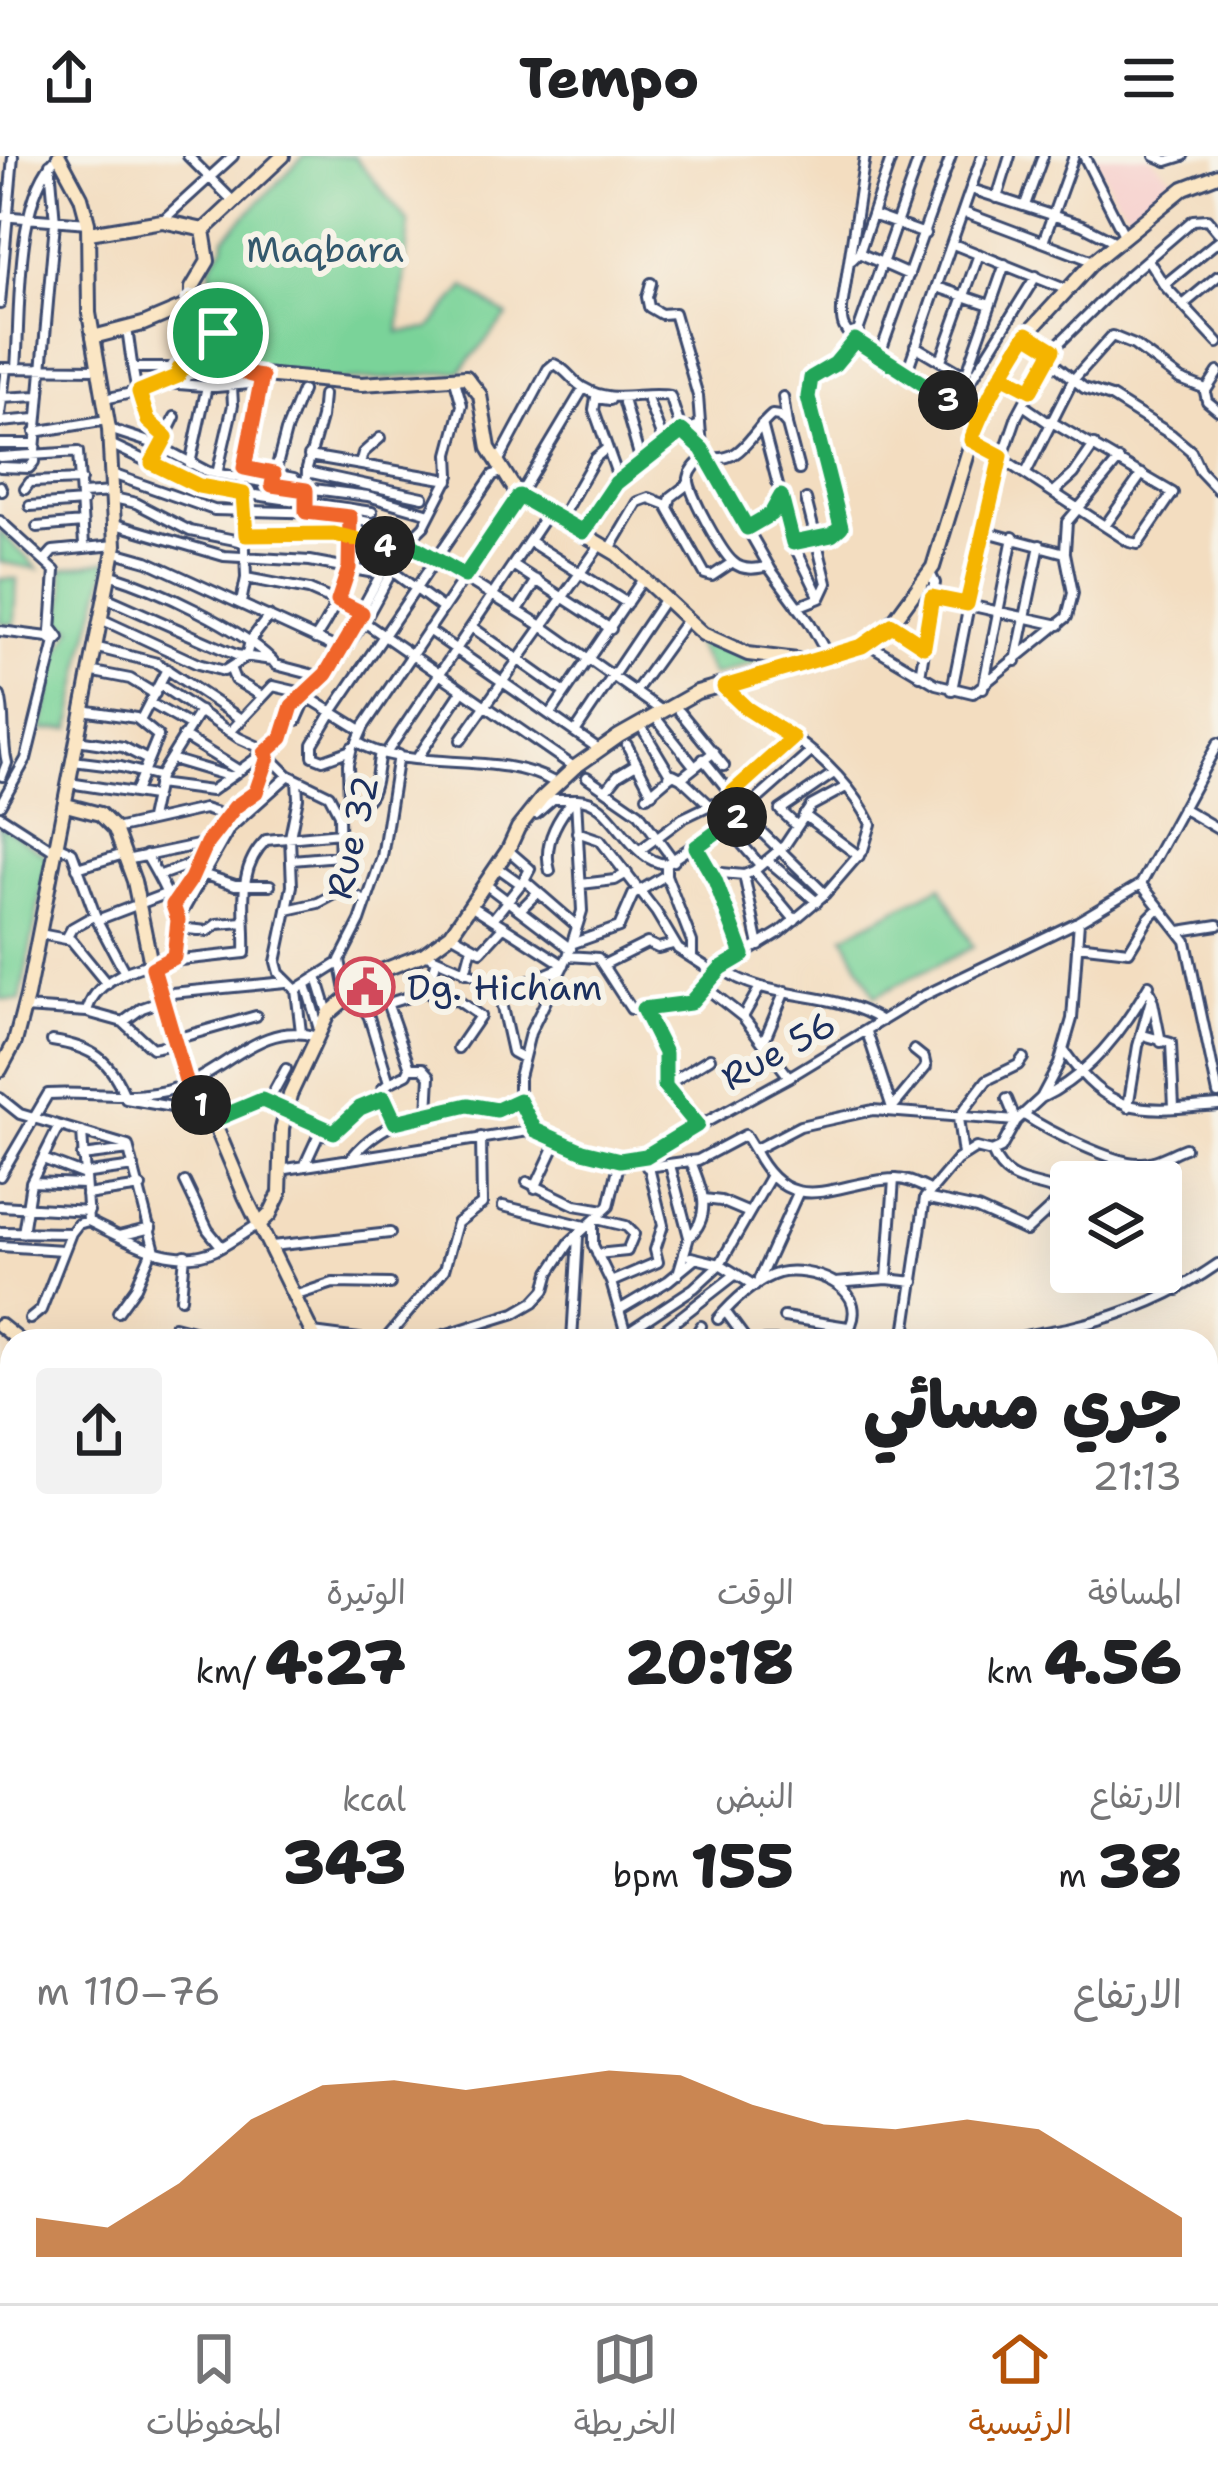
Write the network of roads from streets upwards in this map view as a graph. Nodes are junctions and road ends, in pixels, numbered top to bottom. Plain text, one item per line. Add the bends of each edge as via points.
1 (14, 156) edge
2 (188, 156) edge
3 (232, 156) edge
4 (283, 156) edge
5 (865, 156) edge
6 (892, 156) edge
7 (920, 156) edge
8 (951, 156) edge
9 (982, 156) edge
10 (1010, 156) edge
11 (1043, 156) edge
12 (1074, 156) edge
13 (1084, 156) edge
14 (1183, 156) edge
15 (1161, 157) edge
16 (54, 160) edge
17 (1218, 176) edge
18 (211, 177) junction
19 (971, 189) junction
20 (997, 198) junction
21 (234, 202) junction
22 (1025, 206) junction
23 (963, 212) junction
24 (872, 215) junction
25 (1053, 215) junction
26 (3, 216) edge
27 (28, 219) junction
28 (162, 221) junction
29 (55, 222) junction
30 (897, 224) junction
31 (89, 228) junction
32 (203, 230) junction
33 (925, 235) junction
34 (1218, 236) edge
35 (1121, 240) junction
36 (1043, 242) junction
37 (953, 244) junction
38 (859, 253) junction
39 (979, 254) junction
40 (1148, 260) junction
41 (850, 261) junction
42 (1094, 261) junction
43 (883, 264) junction
44 (1005, 265) junction
45 (909, 275) junction
46 (1036, 276) junction
47 (1218, 276) edge
48 (651, 283) dead end
49 (1164, 284) junction
50 (937, 287) junction
51 (1065, 290) junction
52 (0, 294) edge
53 (964, 296) junction
54 (192, 302) junction
55 (0, 304) edge
56 (990, 305) junction
57 (1183, 305) junction
58 (128, 328) junction
59 (1027, 334) junction
60 (93, 337) junction
61 (855, 340) junction
62 (1218, 343) edge
63 (915, 346) junction
64 (1051, 354) junction
65 (879, 356) junction
66 (940, 361) junction
67 (40, 366) junction
68 (7, 368) edge
69 (134, 368) junction
70 (98, 369) junction
71 (1218, 372) edge
72 (906, 374) junction
73 (1002, 375) junction
74 (460, 376) junction
75 (261, 380) junction
76 (1073, 380) junction
77 (166, 382) junction
78 (207, 386) junction
79 (232, 386) junction
80 (583, 388) junction
81 (1206, 388) junction
82 (1031, 390) junction
83 (302, 391) dead end
84 (139, 392) junction
85 (323, 395) dead end
86 (37, 396) junction
87 (783, 397) dead end
88 (1, 398) edge
89 (104, 399) junction
90 (652, 399) junction
91 (624, 403) junction
92 (462, 405) junction
93 (956, 405) junction
94 (1023, 405) junction
95 (481, 407) junction
96 (1218, 410) edge
97 (981, 416) junction
98 (176, 417) dead end
99 (0, 418) edge
100 (34, 419) junction
101 (1050, 422) junction
102 (762, 423) junction
103 (109, 424) junction
104 (787, 425) junction
105 (698, 427) junction
106 (682, 431) junction
107 (34, 432) junction
108 (166, 437) junction
109 (380, 438) dead end
110 (971, 440) junction
111 (664, 443) junction
112 (0, 444) edge
113 (34, 444) junction
114 (110, 444) junction
115 (1094, 445) junction
116 (160, 448) junction
117 (606, 449) junction
118 (704, 453) junction
119 (309, 456) junction
120 (1001, 456) junction
121 (0, 457) edge
122 (34, 457) junction
123 (1118, 460) junction
124 (152, 463) junction
125 (641, 463) junction
126 (190, 464) junction
127 (360, 464) junction
128 (0, 467) edge
129 (244, 468) junction
130 (499, 468) junction
131 (799, 470) dead end
132 (307, 472) junction
133 (1026, 473) junction
134 (112, 474) junction
135 (217, 474) junction
136 (274, 474) junction
137 (1142, 474) junction
138 (295, 478) dead end
139 (81, 480) junction
140 (449, 480) junction
141 (619, 480) junction
142 (242, 481) junction
143 (688, 483) junction
144 (272, 485) junction
145 (25, 489) dead end
146 (1218, 490) edge
147 (1054, 492) junction
148 (306, 493) junction
149 (243, 494) junction
150 (114, 495) junction
151 (519, 496) junction
152 (781, 496) junction
153 (423, 497) dead end
154 (82, 498) junction
155 (806, 499) dead end
156 (668, 505) junction
157 (30, 506) dead end
158 (1081, 509) junction
159 (306, 512) junction
160 (372, 512) dead end
161 (243, 513) junction
162 (430, 514) junction
163 (350, 517) junction
164 (553, 518) junction
165 (0, 521) edge
166 (82, 523) junction
167 (115, 524) junction
168 (38, 526) dead end
169 (1105, 526) junction
170 (747, 528) junction
171 (401, 529) dead end
172 (983, 531) junction
173 (583, 532) junction
174 (349, 536) junction
175 (1013, 537) junction
176 (246, 538) junction
177 (815, 538) junction
178 (410, 540) junction
179 (529, 541) junction
180 (793, 543) junction
181 (1040, 544) junction
182 (84, 545) junction
183 (606, 546) junction
184 (115, 548) junction
185 (400, 549) junction
186 (1065, 553) junction
187 (245, 557) junction
188 (436, 559) junction
189 (45, 560) junction
190 (733, 562) junction
191 (514, 566) junction
192 (770, 566) junction
193 (349, 568) junction
194 (580, 573) junction
195 (930, 573) junction
196 (112, 574) junction
197 (384, 576) junction
198 (465, 576) junction
199 (246, 578) junction
200 (643, 578) junction
201 (537, 580) junction
202 (417, 591) junction
203 (494, 595) junction
204 (564, 596) junction
205 (106, 597) junction
206 (932, 597) junction
207 (820, 598) junction
208 (664, 600) junction
209 (338, 601) junction
210 (241, 603) junction
211 (627, 603) junction
212 (967, 604) junction
213 (797, 607) junction
214 (442, 608) junction
215 (518, 610) junction
216 (997, 611) junction
217 (269, 616) junction
218 (1024, 617) junction
219 (363, 618) junction
220 (100, 619) junction
221 (686, 621) junction
222 (892, 625) junction
223 (1059, 625) junction
224 (542, 626) junction
225 (472, 627) junction
226 (611, 629) junction
227 (428, 630) junction
228 (0, 632) edge
229 (51, 637) junction
230 (386, 637) junction
231 (315, 639) junction
232 (250, 641) junction
233 (867, 644) junction
234 (93, 646) junction
235 (924, 646) junction
236 (340, 650) junction
237 (456, 650) junction
238 (412, 654) junction
239 (827, 654) junction
240 (246, 657) junction
241 (589, 659) junction
242 (272, 660) junction
243 (519, 660) junction
244 (805, 661) junction
245 (1016, 662) junction
246 (167, 669) junction
247 (231, 670) junction
248 (87, 671) junction
249 (440, 674) junction
250 (612, 676) junction
251 (920, 676) junction
252 (322, 677) junction
253 (503, 682) junction
254 (724, 687) junction
255 (983, 688) junction
256 (952, 690) junction
257 (462, 691) junction
258 (634, 692) junction
259 (303, 693) junction
260 (565, 693) junction
261 (155, 694) junction
262 (0, 696) edge
263 (262, 696) junction
264 (486, 707) junction
265 (82, 710) junction
266 (200, 711) junction
267 (332, 712) junction
268 (680, 712) dead end
269 (550, 715) junction
270 (661, 716) junction
271 (141, 719) junction
272 (241, 719) junction
273 (287, 719) junction
274 (189, 725) junction
275 (0, 729) edge
276 (362, 730) junction
277 (644, 731) dead end
278 (230, 732) junction
279 (575, 732) junction
280 (182, 736) junction
281 (793, 738) junction
282 (77, 740) junction
283 (461, 740) dead end
284 (1218, 742) edge
285 (627, 745) dead end
286 (354, 746) junction
287 (600, 749) junction
288 (383, 752) junction
289 (713, 752) junction
290 (811, 752) junction
291 (267, 755) junction
292 (398, 755) junction
293 (417, 758) junction
294 (146, 759) junction
295 (171, 760) junction
296 (74, 761) junction
297 (699, 762) junction
298 (636, 764) junction
299 (1213, 764) edge
300 (724, 766) dead end
301 (575, 767) junction
302 (140, 773) junction
303 (234, 773) junction
304 (834, 773) junction
305 (1, 776) edge
306 (292, 777) junction
307 (587, 777) dead end
308 (676, 777) junction
309 (158, 781) junction
310 (70, 783) junction
311 (556, 783) junction
312 (14, 784) junction
313 (846, 787) junction
314 (606, 790) junction
315 (135, 792) junction
316 (732, 793) junction
317 (153, 796) junction
318 (575, 799) junction
319 (621, 801) junction
320 (0, 805) edge
321 (66, 805) junction
322 (713, 805) junction
323 (349, 806) junction
324 (1182, 808) junction
325 (744, 812) junction
326 (339, 814) junction
327 (804, 814) junction
328 (0, 815) edge
329 (227, 816) junction
330 (150, 819) junction
331 (608, 819) junction
332 (729, 823) junction
333 (797, 826) junction
334 (518, 828) junction
335 (115, 829) junction
336 (1218, 829) edge
337 (577, 832) junction
338 (340, 833) junction
339 (290, 837) junction
340 (653, 837) junction
341 (740, 842) dead end
342 (207, 843) junction
343 (696, 847) junction
344 (56, 849) junction
345 (508, 850) junction
346 (640, 850) junction
347 (779, 850) junction
348 (146, 855) junction
349 (339, 856) junction
350 (859, 856) junction
351 (125, 857) junction
352 (292, 860) junction
353 (199, 861) junction
354 (497, 867) junction
355 (669, 867) junction
356 (77, 868) junction
357 (756, 868) junction
358 (550, 871) dead end
359 (710, 872) junction
360 (627, 873) junction
361 (205, 875) junction
362 (158, 876) junction
363 (522, 882) junction
364 (485, 884) junction
365 (581, 884) junction
366 (1141, 884) junction
367 (270, 885) dead end
368 (243, 886) junction
369 (344, 889) junction
370 (640, 889) junction
371 (538, 892) junction
372 (168, 893) junction
373 (825, 894) junction
374 (508, 899) junction
375 (368, 902) junction
376 (817, 902) junction
377 (138, 903) junction
378 (173, 905) junction
379 (472, 905) junction
380 (1160, 908) junction
381 (521, 909) junction
382 (287, 910) junction
383 (564, 914) junction
384 (96, 917) junction
385 (493, 919) junction
386 (795, 920) junction
387 (1079, 921) junction
388 (244, 922) junction
389 (178, 924) junction
390 (1218, 925) edge
391 (504, 926) junction
392 (578, 926) junction
393 (549, 931) junction
394 (1180, 931) junction
395 (40, 934) junction
396 (452, 934) junction
397 (66, 939) junction
398 (674, 944) junction
399 (1077, 945) junction
400 (759, 946) junction
401 (472, 947) junction
402 (537, 947) junction
403 (743, 955) junction
404 (431, 957) junction
405 (567, 960) junction
406 (692, 960) junction
407 (171, 961) junction
408 (339, 963) junction
409 (603, 965) junction
410 (152, 966) junction
411 (719, 971) junction
412 (125, 973) junction
413 (376, 973) junction
414 (465, 973) junction
415 (317, 977) junction
416 (288, 982) junction
417 (107, 984) junction
418 (497, 986) junction
419 (301, 987) junction
420 (760, 987) junction
421 (705, 988) junction
422 (1150, 990) junction
423 (427, 991) junction
424 (785, 991) junction
425 (350, 993) junction
426 (162, 998) junction
427 (389, 1003) junction
428 (24, 1008) junction
429 (643, 1009) junction
430 (87, 1012) junction
431 (328, 1014) junction
432 (256, 1016) dead end
433 (743, 1017) junction
434 (882, 1021) junction
435 (123, 1022) junction
436 (312, 1032) junction
437 (867, 1032) junction
438 (1142, 1034) junction
439 (52, 1041) dead end
440 (175, 1041) junction
441 (763, 1042) junction
442 (1162, 1042) junction
443 (1214, 1047) edge
444 (458, 1048) dead end
445 (914, 1050) dead end
446 (1064, 1051) junction
447 (523, 1058) junction
448 (710, 1058) dead end
449 (1023, 1058) dead end
450 (84, 1060) dead end
451 (100, 1061) junction
452 (410, 1067) junction
453 (286, 1069) dead end
454 (0, 1070) edge
455 (1079, 1072) junction
456 (789, 1077) junction
457 (389, 1083) junction
458 (187, 1084) junction
459 (665, 1086) junction
460 (1218, 1094) edge
461 (0, 1098) edge
462 (384, 1098) junction
463 (1041, 1098) junction
464 (126, 1099) junction
465 (1007, 1099) dead end
466 (519, 1100) junction
467 (268, 1102) junction
468 (1218, 1105) edge
469 (1128, 1107) junction
470 (1174, 1107) junction
471 (892, 1108) junction
472 (428, 1113) junction
473 (282, 1115) junction
474 (958, 1118) junction
475 (1020, 1118) junction
476 (33, 1119) junction
477 (395, 1122) junction
478 (216, 1124) junction
479 (323, 1124) junction
480 (697, 1125) junction
481 (58, 1126) junction
482 (535, 1130) junction
483 (82, 1132) junction
484 (334, 1132) junction
485 (318, 1136) junction
486 (481, 1137) junction
487 (558, 1139) junction
488 (1185, 1148) dead end
489 (129, 1150) junction
490 (754, 1150) junction
491 (992, 1152) junction
492 (963, 1155) junction
493 (82, 1156) junction
494 (353, 1156) junction
495 (646, 1156) junction
496 (43, 1159) junction
497 (620, 1160) junction
498 (691, 1162) junction
499 (305, 1164) junction
500 (670, 1165) junction
501 (134, 1167) junction
502 (647, 1167) junction
503 (280, 1169) junction
504 (0, 1176) edge
505 (770, 1177) junction
506 (894, 1179) junction
507 (31, 1182) junction
508 (185, 1182) dead end
509 (84, 1184) junction
510 (140, 1187) junction
511 (798, 1192) junction
512 (1050, 1192) edge
513 (927, 1194) junction
514 (704, 1199) junction
515 (0, 1206) edge
516 (503, 1206) dead end
517 (27, 1208) junction
518 (606, 1210) junction
519 (747, 1212) junction
520 (1050, 1212) edge
521 (88, 1216) junction
522 (261, 1222) junction
523 (593, 1223) junction
524 (151, 1228) junction
525 (0, 1232) edge
526 (23, 1233) junction
527 (71, 1233) junction
528 (390, 1233) dead end
529 (578, 1234) junction
530 (119, 1236) junction
531 (688, 1237) junction
532 (0, 1246) edge
533 (221, 1246) junction
534 (272, 1246) junction
535 (64, 1250) junction
536 (153, 1251) junction
537 (597, 1254) junction
538 (185, 1255) junction
539 (682, 1255) junction
540 (696, 1258) junction
541 (720, 1264) junction
542 (1218, 1264) edge
543 (678, 1274) junction
544 (736, 1274) junction
545 (887, 1279) junction
546 (611, 1282) junction
547 (914, 1282) junction
548 (835, 1283) junction
549 (390, 1284) dead end
550 (756, 1284) junction
551 (1182, 1287) edge
552 (1170, 1293) edge
553 (294, 1296) junction
554 (181, 1298) dead end
555 (619, 1310) junction
556 (118, 1312) dead end
557 (784, 1317) dead end
558 (30, 1319) dead end
559 (174, 1325) dead end
560 (470, 1326) junction
561 (701, 1326) dead end
562 (850, 1327) joint
563 (1074, 1327) joint
564 (188, 1329) edge
565 (311, 1329) edge
566 (391, 1329) edge
567 (461, 1329) edge
568 (471, 1329) edge
569 (573, 1329) edge
570 (625, 1329) edge
571 (638, 1329) edge
572 (665, 1329) edge
573 (699, 1329) edge
574 (735, 1329) edge
575 (906, 1329) edge
576 (1064, 1329) edge

1 - 26 street
2 - 18 street
3 - 18 street
4 - 21 street
5 - 41 street
6 - 24 street
7 - 30 street
8 - 33 street
9 - 19 street
10 - 20 street
11 - 22 street
12 - 25 street
13 - 35 street
14 - 15 street
16 - 27 street
16 - 29 street
16 - 31 street via 81,197
17 - 35 street via 1184,188
18 - 21 street
18 - 28 street
19 - 20 street
19 - 23 street
20 - 22 street
21 - 32 street
22 - 25 street
23 - 36 street
23 - 37 street
24 - 30 street
24 - 38 street
25 - 35 street
25 - 36 street
26 - 27 street
26 - 52 street
27 - 29 street
27 - 68 street
28 - 31 street
28 - 32 street
29 - 31 street
29 - 67 street
30 - 33 street
30 - 43 street
31 - 60 street
32 - 54 street via 208,261
33 - 45 street
34 - 40 street via 1207,219 1193,220
34 - 49 street
35 - 42 street
36 - 42 street
37 - 39 street
37 - 50 street
38 - 41 street
38 - 43 street
39 - 44 street
39 - 53 street
40 - 49 street
40 - 64 street
41 - 61 street via 842,316
42 - 51 street
43 - 45 street
43 - 61 street
44 - 46 street
44 - 56 street
45 - 65 street
46 - 51 street
46 - 93 street
47 - 57 street
48 - 105 street via 649,307 679,321
49 - 57 street
50 - 53 street
50 - 63 street
51 - 59 street
52 - 55 street
53 - 56 street
53 - 66 street
54 - 58 street
54 - 75 street via 208,304 230,364
54 - 77 street via 206,364 179,369
56 - 66 street via 967,372
57 - 62 street
58 - 60 street
58 - 69 street
59 - 64 street
59 - 73 street
60 - 70 street
61 - 65 street
61 - 177 street via 808,385 841,527
63 - 66 street
63 - 72 street
64 - 76 street
64 - 82 street
65 - 72 street
67 - 68 street
67 - 70 street
67 - 86 street
68 - 88 street
69 - 77 street via 165,369
69 - 84 street
70 - 89 street
71 - 81 street
72 - 93 street
73 - 82 street
73 - 97 street
74 - 75 street via 376,384
74 - 92 street
74 - 95 street via 475,385
75 - 79 street
75 - 129 street
76 - 81 street via 1112,335
76 - 101 street
76 - 146 street via 1172,435
77 - 78 street
77 - 84 street
78 - 79 street
78 - 126 street
79 - 135 street
80 - 90 street
80 - 130 street via 550,365
80 - 151 street
81 - 96 street via 1204,398
82 - 94 street
83 - 136 street
84 - 89 street
84 - 108 street via 148,421
85 - 119 street
86 - 88 street
86 - 100 street
87 - 104 street
88 - 99 street
89 - 103 street
90 - 91 street
90 - 106 street via 670,396
90 - 111 street
91 - 117 street via 595,399
91 - 125 street
92 - 95 street
92 - 140 street
93 - 97 street
94 - 101 street
94 - 120 street
95 - 130 street
97 - 110 street
98 - 108 street
99 - 100 street
100 - 107 street
101 - 115 street
101 - 133 street
102 - 104 street via 776,415
102 - 118 street via 737,454
102 - 152 street
103 - 107 street
103 - 114 street
103 - 116 street
104 - 131 street
105 - 106 street
105 - 118 street
106 - 111 street
106 - 118 street
107 - 113 street
108 - 116 street
109 - 127 street
110 - 120 street
110 - 195 street
111 - 125 street
112 - 113 street
113 - 122 street
114 - 124 street
114 - 134 street
115 - 123 street
115 - 147 street
116 - 124 street
116 - 126 street
117 - 141 street
117 - 164 street
118 - 143 street
118 - 170 street
119 - 127 street
119 - 132 street
120 - 133 street
120 - 172 street
121 - 122 street
122 - 128 street via 29,468
122 - 139 street via 78,452
123 - 137 street
123 - 158 street
124 - 149 street via 199,486
125 - 141 street
126 - 135 street
127 - 140 street
129 - 136 street
129 - 142 street
130 - 151 street
130 - 188 street
132 - 148 street
132 - 153 street
133 - 147 street
134 - 150 street
134 - 161 street via 195,506
135 - 142 street
136 - 138 street
136 - 144 street
137 - 169 street
137 - 169 street via 1173,494 1138,544
139 - 145 street via 30,482
139 - 154 street
140 - 162 street
141 - 173 street
142 - 144 street
143 - 156 street
143 - 190 street
144 - 148 street
147 - 158 street
148 - 149 street
148 - 159 street
148 - 160 street
148 - 162 street via 372,497
149 - 161 street
150 - 154 street
150 - 167 street
150 - 176 street via 190,531
151 - 164 street
151 - 198 street
152 - 170 street via 771,514
152 - 180 street
154 - 157 street
154 - 166 street
155 - 177 street
156 - 183 street via 638,502
156 - 190 street via 707,577
158 - 169 street
158 - 186 street via 1066,524
159 - 161 street
159 - 163 street
161 - 176 street
162 - 178 street
163 - 171 street
163 - 174 street
164 - 173 street
164 - 179 street
165 - 189 street
166 - 168 street
166 - 182 street
167 - 184 street
167 - 187 street
170 - 192 street
172 - 175 street
172 - 212 street
173 - 183 street
174 - 176 street
174 - 185 street
174 - 193 street
175 - 181 street
175 - 216 street
176 - 187 street
177 - 180 street
177 - 207 street via 827,584
178 - 185 street
178 - 188 street
179 - 191 street
179 - 194 street
180 - 207 street
181 - 186 street
181 - 218 street
182 - 184 street
182 - 189 street
183 - 194 street
183 - 200 street
184 - 196 street
184 - 210 street
185 - 197 street
186 - 223 street via 1072,599
187 - 193 street
187 - 199 street
188 - 198 street
188 - 202 street
189 - 229 street via 58,578
190 - 192 street
191 - 201 street
191 - 203 street
192 - 213 street
193 - 197 street
193 - 209 street
194 - 204 street
194 - 211 street
195 - 206 street
195 - 222 street
196 - 205 street
196 - 232 street
197 - 202 street via 393,571
197 - 219 street
198 - 203 street
198 - 214 street
199 - 209 street
199 - 210 street
200 - 208 street
200 - 211 street
201 - 204 street
201 - 215 street
202 - 214 street
202 - 230 street
203 - 215 street
203 - 225 street
204 - 224 street
204 - 226 street
205 - 220 street
205 - 240 street
206 - 212 street
206 - 235 street
207 - 213 street
208 - 221 street
208 - 250 street
209 - 219 street
209 - 231 street
210 - 217 street
211 - 226 street
212 - 216 street
212 - 256 street
213 - 239 street
214 - 227 street
215 - 224 street
216 - 218 street
216 - 255 street
217 - 231 street
217 - 232 street
218 - 223 street
218 - 245 street
219 - 230 street
219 - 236 street
220 - 234 street
220 - 247 street via 198,664
221 - 244 street via 741,652
221 - 258 street
222 - 233 street
222 - 235 street
223 - 245 street
224 - 241 street
224 - 243 street
225 - 237 street
225 - 243 street
226 - 241 street
227 - 237 street
227 - 238 street
228 - 229 street
229 - 312 street via 36,724
230 - 238 street
230 - 267 street
231 - 236 street
232 - 240 street
232 - 242 street
233 - 239 street
233 - 251 street
234 - 246 street
234 - 248 street
235 - 251 street
236 - 252 street
237 - 249 street
237 - 253 street
238 - 249 street
238 - 276 street
239 - 244 street
240 - 242 street
240 - 247 street
241 - 250 street
241 - 260 street
242 - 252 street
243 - 253 street
243 - 260 street
244 - 254 street
245 - 255 street
246 - 261 street
246 - 272 street
247 - 263 street
248 - 261 street via 130,679
248 - 265 street
249 - 257 street
249 - 288 street
250 - 258 street
250 - 279 street
251 - 256 street
252 - 259 street
253 - 264 street
253 - 269 street
254 - 270 street via 697,692
254 - 281 street
255 - 256 street
257 - 264 street
257 - 293 street
258 - 270 street
259 - 263 street via 275,685
259 - 273 street
260 - 269 street
261 - 266 street
261 - 271 street
261 - 274 street
262 - 275 street
263 - 272 street
264 - 283 street
264 - 301 street
265 - 271 street
265 - 282 street
266 - 274 street
266 - 278 street
267 - 273 street via 309,700 297,720
267 - 276 street
267 - 286 street via 313,756 323,760
268 - 289 street
269 - 279 street
270 - 287 street
270 - 297 street
271 - 294 street via 159,737
272 - 278 street
273 - 291 street
274 - 280 street
275 - 305 street via 7,758
276 - 286 street
277 - 308 street
278 - 291 street
279 - 287 street
280 - 295 street
280 - 303 street
281 - 290 street
281 - 316 street
282 - 294 street
282 - 296 street
284 - 299 street
285 - 298 street
286 - 288 street
286 - 323 street
287 - 301 street
288 - 292 street
288 - 323 street via 371,799
289 - 297 street
289 - 300 street
290 - 304 street
290 - 325 street
291 - 303 street
291 - 306 street
291 - 329 street via 256,792
292 - 293 street
292 - 375 street, Rue 32
293 - 311 street via 468,760
294 - 302 street
295 - 303 street
295 - 309 street
296 - 302 street
296 - 310 street
297 - 308 street
297 - 316 street
298 - 308 street via 650,795
298 - 314 street
299 - 324 street
301 - 311 street
302 - 309 street
302 - 315 street
303 - 309 street via 208,791
304 - 313 street
304 - 333 street via 781,810
305 - 312 street
306 - 326 street via 329,795
306 - 339 street via 298,798
306 - 361 street via 230,828
307 - 314 street
308 - 322 street
309 - 317 street
310 - 315 street
310 - 321 street
311 - 334 street
312 - 320 street
313 - 327 street
313 - 350 street via 872,827
314 - 319 street
315 - 317 street
316 - 322 street
316 - 325 street
317 - 330 street
318 - 331 street via 590,800
318 - 334 street via 553,799
318 - 337 street
318 - 358 street via 549,838
319 - 331 street
319 - 340 street
321 - 335 street via 100,814
321 - 344 street
322 - 332 street
322 - 340 street
323 - 326 street
324 - 336 street
324 - 366 street
325 - 332 street
325 - 347 street
326 - 338 street
327 - 333 street
327 - 350 street
328 - 344 street
329 - 330 street via 204,809
329 - 342 street
330 - 335 street
331 - 346 street
332 - 343 street
333 - 347 street
334 - 345 street
335 - 351 street
337 - 360 street via 598,838
337 - 365 street
338 - 339 street
338 - 349 street
339 - 352 street
339 - 368 street via 262,843
340 - 346 street
340 - 355 street
341 - 357 street
342 - 348 street
342 - 353 street
343 - 355 street
343 - 359 street
344 - 356 street via 72,852
344 - 395 street
345 - 354 street
345 - 363 street via 530,869
346 - 355 street
347 - 357 street
347 - 373 street
348 - 351 street
348 - 362 street
349 - 352 street
349 - 369 street
350 - 373 street
351 - 356 street
351 - 377 street
352 - 382 street
353 - 362 street
353 - 378 street
354 - 363 street
354 - 364 street
355 - 370 street
355 - 406 street
356 - 384 street
357 - 359 street
357 - 376 street
357 - 386 street
357 - 400 street
359 - 403 street
360 - 365 street
360 - 370 street
361 - 368 street
361 - 389 street
362 - 372 street
363 - 371 street
363 - 374 street
364 - 374 street
364 - 379 street
365 - 392 street
366 - 380 street
366 - 387 street, Rue 56
367 - 368 street
368 - 388 street
369 - 375 street
369 - 382 street
370 - 398 street
370 - 405 street via 625,922 595,933
371 - 381 street
371 - 383 street
372 - 377 street
372 - 378 street
373 - 376 street
374 - 381 street
374 - 385 street
375 - 408 street, Rue 32
376 - 386 street
377 - 384 street
377 - 410 street
378 - 389 street
379 - 385 street
379 - 396 street
380 - 394 street
380 - 399 street via 1129,951
381 - 393 street
382 - 416 street via 276,962
383 - 392 street
383 - 393 street
384 - 397 street
384 - 412 street
385 - 391 street
386 - 400 street
387 - 399 street
387 - 434 street, Rue 56
388 - 389 street via 208,931
388 - 407 street via 244,954
389 - 407 street
390 - 394 street
391 - 401 street via 483,950
391 - 402 street
392 - 405 street
393 - 402 street
393 - 405 street
394 - 443 street
395 - 397 street
395 - 428 street
396 - 401 street
396 - 404 street
397 - 417 street
398 - 406 street
398 - 409 street via 647,943
399 - 446 street
400 - 403 street
401 - 414 street
402 - 405 street
403 - 411 street
404 - 413 street
404 - 414 street
404 - 423 street
405 - 409 street via 598,958
405 - 418 street via 520,985
405 - 447 street
406 - 411 street
407 - 410 street
408 - 415 street
408 - 425 street
409 - 429 street via 630,1008
410 - 412 street
410 - 426 street
411 - 420 street
411 - 421 street
412 - 417 street
413 - 425 street
413 - 427 street
414 - 418 street
415 - 419 street
415 - 431 street
416 - 419 street
416 - 426 street
417 - 430 street
418 - 447 street via 512,1052
419 - 436 street
419 - 436 street
420 - 424 street
420 - 433 street
421 - 429 street via 685,1005
421 - 433 street
422 - 438 street
422 - 442 street
422 - 455 street
423 - 427 street
423 - 444 street via 480,1016
424 - 434 street via 854,1004
424 - 441 street
425 - 431 street
425 - 457 street via 369,1017
426 - 435 street
426 - 440 street
427 - 452 street
428 - 430 street
428 - 454 street
429 - 459 street via 665,1053
430 - 435 street
431 - 436 street
432 - 440 street
433 - 441 street
434 - 437 street, Rue 56
435 - 440 street via 152,1048
436 - 458 street via 253,1044
436 - 473 street
437 - 456 street, Rue 56
437 - 471 street
438 - 442 street
438 - 469 street
439 - 451 street via 80,1045
440 - 458 street
441 - 456 street
442 - 470 street via 1172,1045
443 - 460 street
445 - 471 street via 926,1067
446 - 455 street
446 - 463 street
447 - 466 street
448 - 459 street
449 - 474 street via 983,1083
450 - 451 street
451 - 464 street via 119,1078
452 - 457 street
452 - 472 street via 430,1076
453 - 467 street
455 - 463 street
455 - 469 street
456 - 480 street, Rue 56
457 - 462 street
458 - 464 street
458 - 478 street
459 - 480 street
461 - 476 street
462 - 477 street
462 - 484 street
463 - 475 street
464 - 476 street via 48,1094
464 - 478 street
465 - 475 street
466 - 472 street via 489,1111 468,1105
466 - 482 street
467 - 473 street
467 - 478 street via 256,1100
468 - 470 street
469 - 470 street
471 - 474 street
471 - 490 street via 817,1120
472 - 477 street
473 - 479 street
473 - 503 street
474 - 475 street
474 - 492 street
475 - 488 street via 1129,1162
475 - 491 street
476 - 481 street
476 - 504 street
477 - 494 street
478 - 522 street
479 - 484 street
479 - 485 street
480 - 495 street, Rue 56
481 - 483 street
481 - 496 street
482 - 486 street, Rue 56
482 - 487 street, Rue 56
483 - 489 street
483 - 493 street
484 - 485 street
485 - 499 street
486 - 494 street, Rue 56
486 - 566 street via 482,1204 457,1223 444,1270
487 - 497 street, Rue 56
487 - 518 street via 531,1185
489 - 493 street
489 - 501 street
490 - 498 street via 746,1135
490 - 505 street
491 - 492 street
491 - 512 street via 1022,1184
492 - 513 street
493 - 509 street
494 - 499 street, Rue 56
495 - 497 street, Rue 56
495 - 502 street
496 - 507 street
496 - 509 street
497 - 518 street
498 - 500 street
498 - 514 street
499 - 503 street, Rue 56
500 - 502 street
500 - 531 street
501 - 509 street
501 - 510 street
502 - 546 street via 663,1225 658,1262
503 - 522 street via 279,1197
505 - 511 street
505 - 519 street
506 - 511 street
506 - 513 street
506 - 545 street
507 - 509 street
507 - 517 street
508 - 533 street
509 - 510 street
509 - 521 street
510 - 524 street
511 - 550 street
513 - 520 street via 1026,1232
513 - 547 street
514 - 519 street
514 - 531 street
515 - 517 street
516 - 523 street
517 - 521 street
517 - 526 street
518 - 523 street
519 - 541 street
521 - 527 street
521 - 530 street
522 - 533 street
522 - 534 street
523 - 529 street
523 - 537 street
523 - 537 street via 634,1234 627,1251
524 - 530 street
524 - 536 street
525 - 526 street
526 - 527 street
527 - 535 street
528 - 534 street
529 - 560 street via 534,1302
529 - 569 street
530 - 536 street
531 - 539 street
532 - 535 street
533 - 538 street
534 - 553 street
535 - 558 street
536 - 538 street
536 - 556 street
537 - 546 street
538 - 554 street
539 - 540 street
539 - 543 street
540 - 541 street
540 - 543 street
541 - 544 street
541 - 571 street
542 - 551 street
543 - 555 street
544 - 550 street
544 - 572 street
545 - 547 street
545 - 548 street
546 - 555 street
547 - 575 street
548 - 550 street via 797,1272
548 - 562 street via 850,1303
549 - 553 street via 333,1283
550 - 574 street via 722,1315
552 - 563 street
553 - 565 street
555 - 570 street
557 - 562 street
559 - 564 street
560 - 567 street
560 - 568 street
561 - 573 street
563 - 576 street

